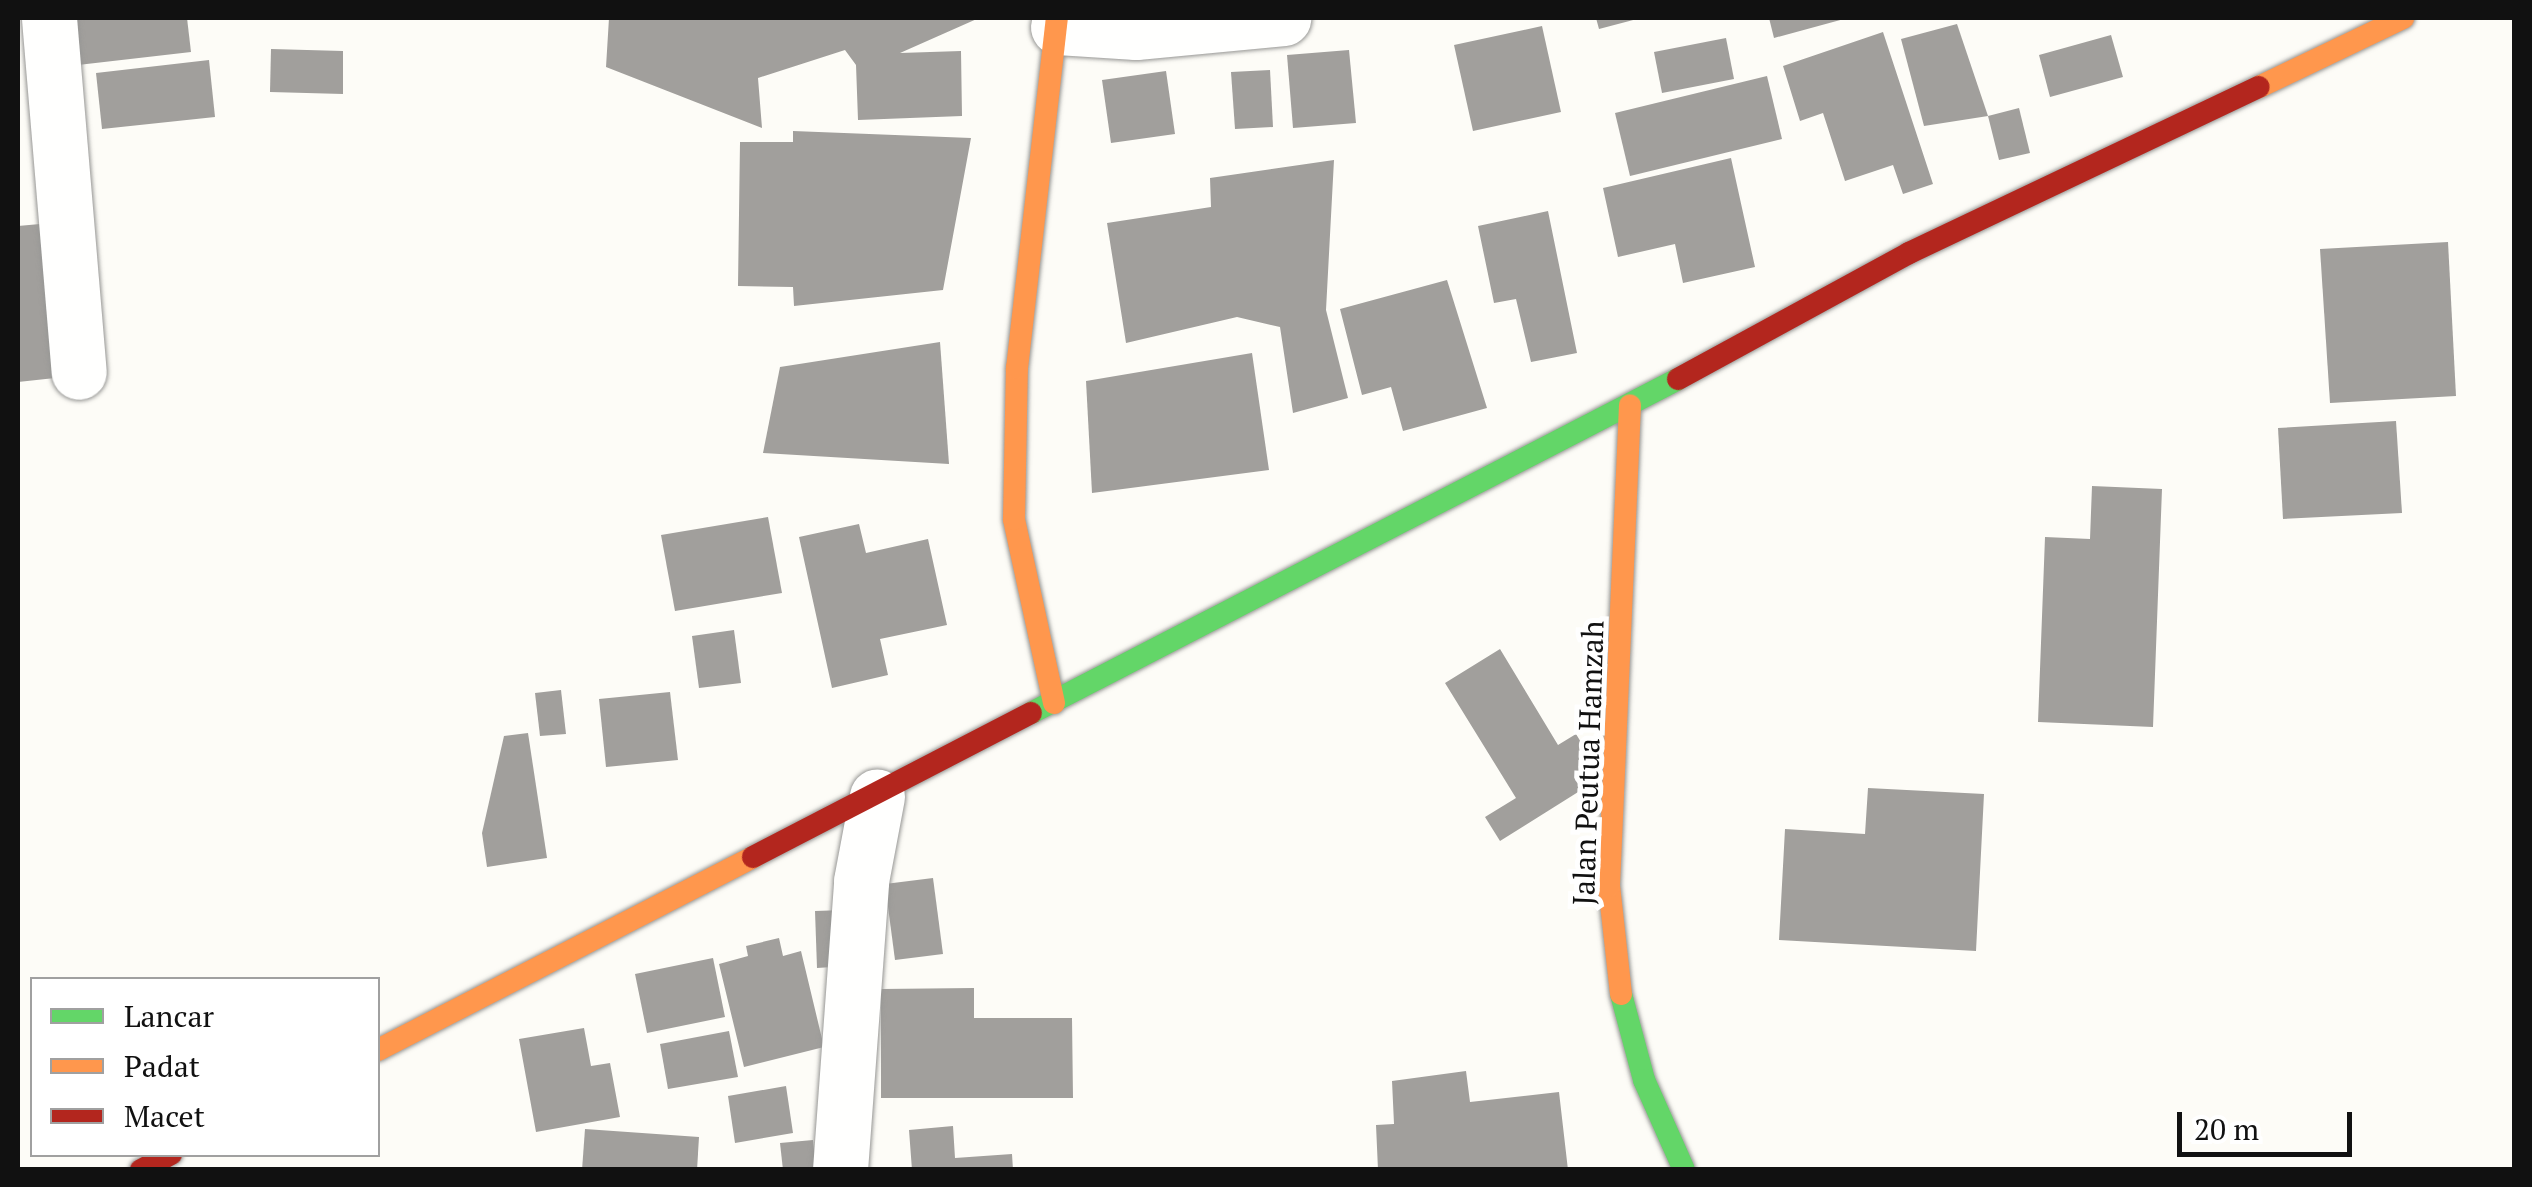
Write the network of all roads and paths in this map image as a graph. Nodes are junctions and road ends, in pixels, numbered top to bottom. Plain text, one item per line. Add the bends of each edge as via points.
1 (49, 18) edge
2 (1283, 18) edge
3 (2392, 20) edge
4 (1058, 22) edge
5 (38, 159) edge
6 (79, 372) dead end
7 (1630, 406) junction
8 (1054, 703) junction
9 (877, 796) junction
10 (380, 1049) edge
11 (840, 1170) edge
12 (1684, 1170) edge

1 - 5 street
2 - 4 street via 1136,32
3 - 7 main road via 1910,254
4 - 8 main road via 1016,368 1014,519
5 - 6 street
7 - 8 main road
7 - 12 main road, Jalan Peutua Hamzah via 1609,886 1626,1010 1644,1080
8 - 9 main road
9 - 10 main road
9 - 11 street via 861,881

